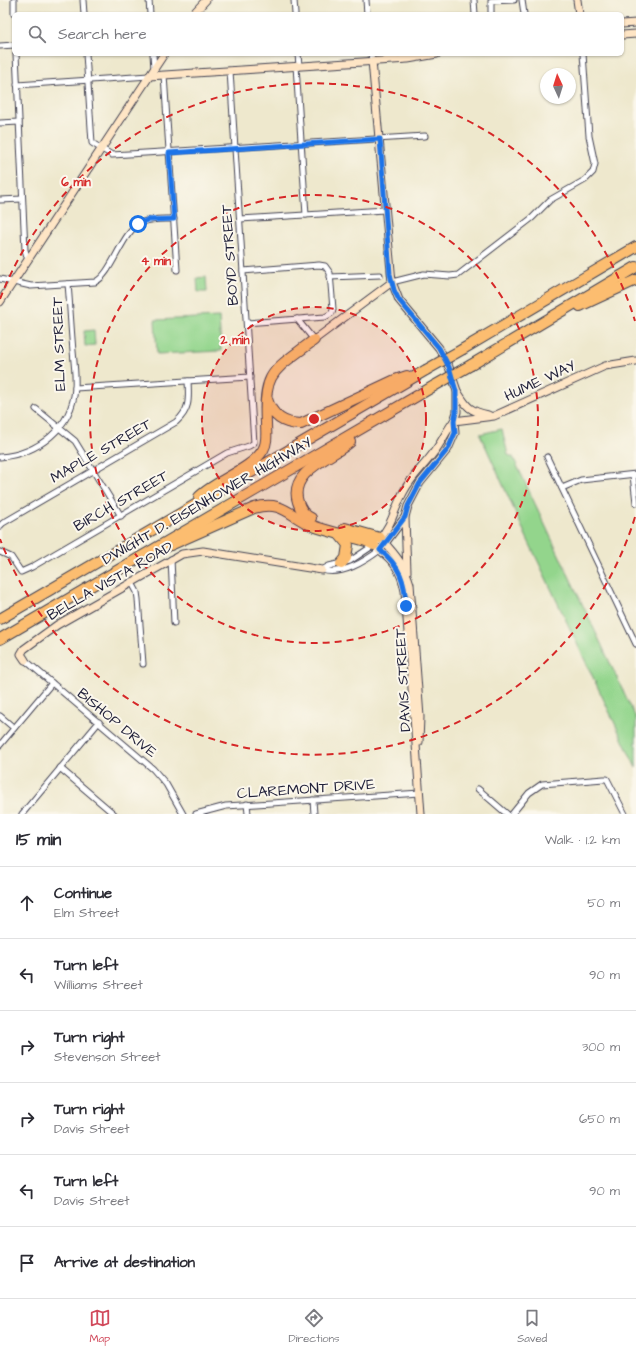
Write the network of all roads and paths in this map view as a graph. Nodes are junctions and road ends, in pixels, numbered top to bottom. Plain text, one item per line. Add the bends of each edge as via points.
1 (14, 0) edge
2 (83, 0) edge
3 (149, 0) edge
4 (206, 0) edge
5 (294, 0) edge
6 (366, 0) edge
7 (474, 0) edge
8 (514, 0) edge
9 (522, 0) edge
10 (577, 0) edge
11 (14, 12) edge
12 (84, 12) edge
13 (150, 12) edge
14 (195, 12) edge
15 (295, 12) edge
16 (367, 12) edge
17 (475, 12) edge
18 (491, 12) edge
19 (524, 12) edge
20 (579, 12) edge
21 (636, 22) edge
22 (624, 24) edge
23 (636, 34) edge
24 (624, 35) edge
25 (12, 45) edge
26 (0, 46) edge
27 (16, 56) edge
28 (86, 56) edge
29 (154, 56) edge
30 (163, 56) edge
31 (298, 56) edge
32 (425, 56) edge
33 (583, 56) edge
34 (371, 57) edge
35 (156, 66) junction
36 (297, 66) junction
37 (230, 70) junction
38 (175, 74) junction
39 (164, 75) junction
40 (149, 76) junction
41 (88, 80) junction
42 (17, 85) junction
43 (19, 122) junction
44 (0, 123) edge
45 (425, 136) dead end
46 (380, 139) junction
47 (301, 143) junction
48 (235, 148) junction
49 (101, 149) junction
50 (169, 153) junction
51 (22, 199) junction
52 (0, 200) edge
53 (385, 210) junction
54 (306, 215) junction
55 (174, 219) junction
56 (240, 220) junction
57 (636, 239) edge
58 (636, 247) edge
59 (29, 260) junction
60 (636, 268) edge
61 (177, 270) dead end
62 (243, 271) junction
63 (380, 275) dead end
64 (330, 277) junction
65 (0, 279) edge
66 (579, 280) junction
67 (636, 280) edge
68 (392, 282) junction
69 (13, 283) junction
70 (68, 284) junction
71 (0, 302) edge
72 (558, 314) junction
73 (297, 319) junction
74 (246, 323) junction
75 (314, 340) junction
76 (636, 361) edge
77 (426, 370) junction
78 (250, 377) junction
79 (188, 381) junction
80 (75, 388) junction
81 (456, 391) junction
82 (265, 392) junction
83 (36, 409) dead end
84 (494, 416) junction
85 (454, 421) junction
86 (368, 424) junction
87 (60, 427) junction
88 (254, 437) joint
89 (0, 457) edge
90 (547, 457) dead end
91 (94, 470) junction
92 (635, 474) edge
93 (562, 488) junction
94 (636, 503) edge
95 (185, 511) junction
96 (120, 516) junction
97 (405, 517) junction
98 (0, 526) edge
99 (338, 534) junction
100 (380, 545) junction
101 (0, 552) edge
102 (147, 553) junction
103 (171, 559) junction
104 (341, 564) junction
105 (322, 570) junction
106 (407, 574) junction
107 (131, 581) junction
108 (0, 619) edge
109 (174, 623) dead end
110 (0, 639) edge
111 (636, 644) edge
112 (25, 660) joint
113 (143, 664) dead end
114 (52, 683) junction
115 (0, 716) edge
116 (99, 722) junction
117 (14, 728) junction
118 (0, 745) edge
119 (417, 750) junction
120 (60, 768) junction
121 (478, 789) dead end
122 (420, 794) junction
123 (313, 800) junction
124 (247, 804) junction
125 (22, 814) edge
126 (114, 814) edge
127 (184, 814) edge
128 (196, 814) edge
129 (248, 814) edge
130 (314, 814) edge
131 (421, 814) edge
132 (507, 814) edge
133 (512, 814) edge
134 (624, 814) edge

1 - 11 street
2 - 12 street
3 - 13 street
4 - 14 main road
5 - 15 street
6 - 16 street
7 - 17 street
8 - 18 street via 491,1
9 - 19 street
10 - 20 main road
21 - 22 main road
23 - 24 main road
25 - 26 street
27 - 42 street
28 - 41 street
29 - 35 street
30 - 35 main road
31 - 36 street
32 - 34 main road via 408,59
33 - 68 street via 589,136 595,164 593,172 585,180 550,200 532,218 458,275 424,274
34 - 36 main road
34 - 46 main road
35 - 38 main road via 165,72
35 - 40 main road
36 - 37 main road
36 - 47 street
37 - 38 main road
37 - 48 street, BOYD STREET
38 - 39 main road
39 - 40 main road
39 - 50 street
40 - 41 street
40 - 49 main road
41 - 42 street
41 - 49 street via 91,139 93,144
42 - 43 street
43 - 44 street
43 - 51 street
45 - 46 street
46 - 47 street
46 - 53 main road
47 - 48 street
47 - 54 street
48 - 50 street
48 - 56 street, BOYD STREET
49 - 50 street via 116,156
49 - 59 main road
50 - 55 street
51 - 52 street
51 - 59 street via 25,250
53 - 54 street
53 - 68 main road
54 - 56 street
55 - 61 street
55 - 70 street, ELM STREET via 147,220 138,224 99,280
56 - 62 street, BOYD STREET
57 - 66 highway
58 - 66 highway, DWIGHT D. EISENHOWER HIGHWAY
59 - 69 main road
60 - 72 highway, DWIGHT D. EISENHOWER HIGHWAY
62 - 64 street via 322,266 328,268
62 - 74 street, BOYD STREET
63 - 64 street
64 - 73 street via 332,313 325,317
65 - 69 street, ELM STREET
66 - 77 highway, DWIGHT D. EISENHOWER HIGHWAY, bridge
67 - 72 highway via 590,303
68 - 75 main road
68 - 81 main road via 399,300 439,348 449,367
69 - 70 street, ELM STREET via 32,286
69 - 71 main road
70 - 80 street, ELM STREET
72 - 86 highway, DWIGHT D. EISENHOWER HIGHWAY, bridge
73 - 74 street
73 - 75 street
74 - 78 street, BOYD STREET
75 - 82 highway via 272,375
76 - 84 main road, HUME WAY via 605,366
77 - 82 highway via 395,380 301,424 293,424 278,417
77 - 95 highway, DWIGHT D. EISENHOWER HIGHWAY
78 - 79 street
78 - 88 street, BOYD STREET
79 - 80 street
79 - 91 street, MAPLE STREET via 188,406 182,417
80 - 87 street, ELM STREET via 69,410
81 - 84 main road via 468,409
81 - 85 main road
82 - 95 highway via 267,438 264,449 252,461 203,493
83 - 87 street
84 - 85 main road, HUME WAY
85 - 97 main road via 455,433 448,449 420,483
85 - 100 main road via 445,432 442,441 406,487
86 - 100 highway via 348,443 302,477 298,484 297,497 302,512 308,517
86 - 102 highway, DWIGHT D. EISENHOWER HIGHWAY
87 - 89 street, ELM STREET via 46,441 34,448
87 - 91 street via 75,441
88 - 96 street, BIRCH STREET via 252,445 227,453
90 - 93 street
91 - 96 street
91 - 98 street, MAPLE STREET
92 - 93 street via 581,480
92 - 94 street
93 - 111 street
95 - 108 highway, DWIGHT D. EISENHOWER HIGHWAY
96 - 101 street, BIRCH STREET via 21,572 11,556
97 - 100 main road
97 - 106 main road
99 - 100 highway
99 - 102 highway via 310,525 285,509 262,505 177,544
99 - 104 highway via 348,545 346,558
100 - 104 street, BELLA VISTA ROAD
100 - 105 street, BELLA VISTA ROAD via 350,568 330,572
100 - 106 main road, DAVIS STREET via 398,558
100 - 119 main road, DAVIS STREET via 398,570 405,592
102 - 110 highway, DWIGHT D. EISENHOWER HIGHWAY
103 - 105 main road, BELLA VISTA ROAD via 192,551 203,551
103 - 107 main road, BELLA VISTA ROAD
103 - 109 street
104 - 105 street, BELLA VISTA ROAD
106 - 119 main road, DAVIS STREET via 412,598 420,717
107 - 112 main road, BELLA VISTA ROAD via 28,644 21,654
107 - 113 street via 137,592
112 - 114 street, BISHOP DRIVE
114 - 116 street, BISHOP DRIVE
114 - 117 street
115 - 117 street
116 - 120 street
116 - 127 street, BISHOP DRIVE via 153,769 170,790
117 - 118 street
119 - 122 main road, DAVIS STREET
120 - 125 street
120 - 126 street
121 - 132 street
122 - 123 street, CLAREMONT DRIVE
122 - 131 main road, DAVIS STREET
123 - 124 street, CLAREMONT DRIVE
123 - 130 street
124 - 128 street, CLAREMONT DRIVE via 226,806
124 - 129 street
133 - 134 street via 529,793 542,784 607,779

